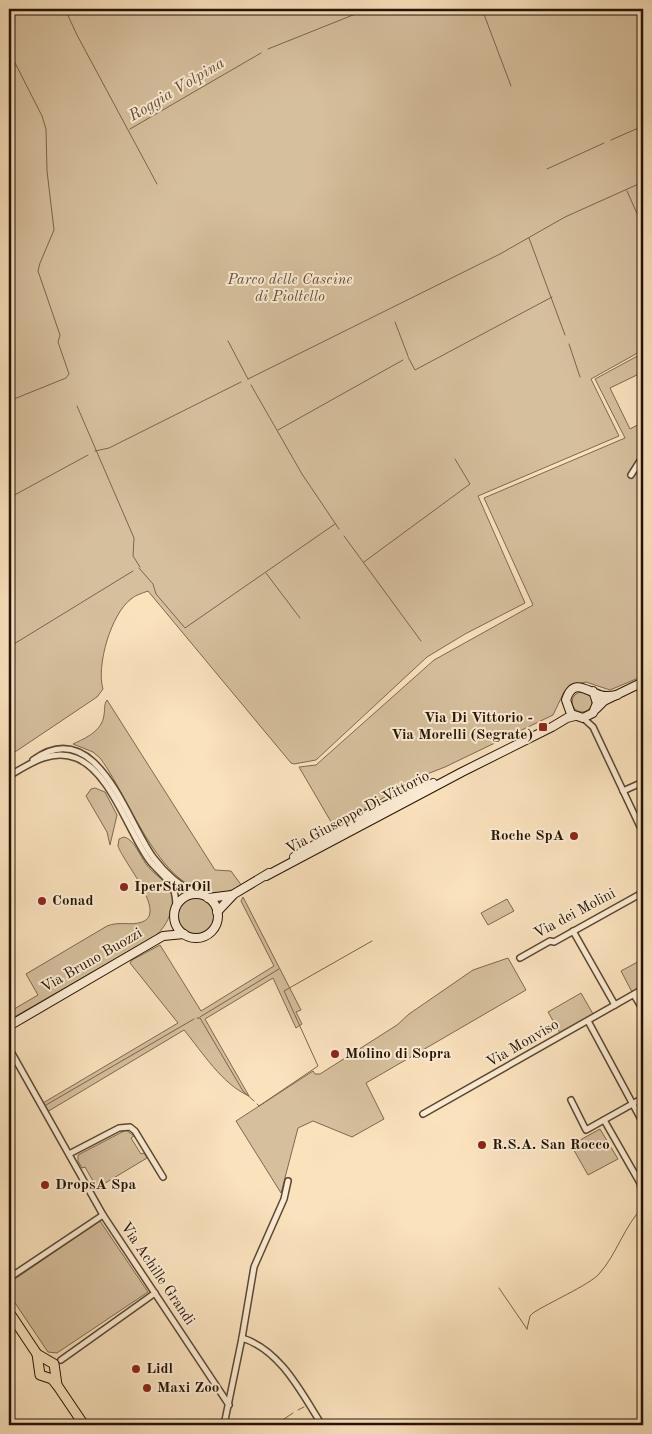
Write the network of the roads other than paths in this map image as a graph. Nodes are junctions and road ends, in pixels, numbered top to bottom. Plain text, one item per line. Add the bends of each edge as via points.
1 (643, 456) edge
2 (631, 474) dead end
3 (643, 682) edge
4 (592, 691) junction
5 (617, 695) junction
6 (566, 705) junction
7 (595, 711) junction
8 (579, 717) junction
9 (593, 727) junction
10 (552, 728) junction
11 (20, 769) junction
12 (9, 776) edge
13 (643, 782) edge
14 (623, 792) junction
15 (643, 834) edge
16 (643, 893) edge
17 (196, 894) junction
18 (234, 894) junction
19 (208, 898) junction
20 (176, 908) junction
21 (217, 912) junction
22 (174, 918) junction
23 (573, 931) junction
24 (184, 934) junction
25 (163, 936) junction
26 (520, 958) dead end
27 (643, 990) edge
28 (634, 994) junction
29 (615, 1005) junction
30 (643, 1010) edge
31 (588, 1021) junction
32 (9, 1026) edge
33 (9, 1048) edge
34 (643, 1098) edge
35 (570, 1100) dead end
36 (633, 1104) junction
37 (423, 1114) dead end
38 (604, 1120) junction
39 (643, 1123) edge
40 (69, 1154) junction
41 (163, 1177) dead end
42 (288, 1181) dead end
43 (642, 1194) dead end
44 (103, 1215) junction
45 (9, 1278) edge
46 (155, 1292) junction
47 (9, 1312) edge
48 (242, 1338) junction
49 (51, 1367) junction
50 (229, 1405) junction
51 (84, 1425) edge
52 (224, 1425) edge
53 (322, 1425) edge

1 - 2 street
3 - 5 main road
4 - 5 main road via 606,696
4 - 6 main road via 585,687 574,689
4 - 7 main road via 597,698
5 - 7 main road via 604,701
6 - 8 main road
6 - 10 main road
7 - 8 main road
7 - 9 street
8 - 9 street
8 - 10 main road, Via Giuseppe Di Vittorio via 567,718
9 - 14 street
10 - 18 main road, Via Giuseppe Di Vittorio via 462,772
11 - 12 street
11 - 17 street via 53,750 77,752 93,760 105,774 154,858 174,880
11 - 20 street via 56,754 76,758 94,770 144,853 170,883
13 - 14 street
14 - 15 street
16 - 23 street, Via dei Molini
17 - 19 main road
17 - 20 main road via 184,898
18 - 19 main road, Via Giuseppe Di Vittorio
18 - 21 main road, Via Giuseppe Di Vittorio
19 - 21 main road
20 - 22 main road
21 - 24 main road via 216,926 208,934 195,938
22 - 24 main road
22 - 25 main road, Via Bruno Buozzi
23 - 26 street, Via dei Molini
23 - 29 street
24 - 25 main road, Via Bruno Buozzi
25 - 32 main road, Via Bruno Buozzi
27 - 28 street, Via Monviso
28 - 29 street, Via Monviso
28 - 30 street
29 - 31 street, Via Monviso
31 - 36 street
31 - 37 street, Via Monviso
33 - 40 street, Via Achille Grandi
34 - 36 street
35 - 38 street via 586,1130
36 - 38 street
36 - 39 street
38 - 43 street via 640,1183
40 - 41 street via 119,1128 130,1127 136,1131
40 - 44 street, Via Achille Grandi
42 - 48 street via 284,1199 254,1267
44 - 45 street
44 - 46 street, Via Achille Grandi
46 - 49 street
46 - 50 street, Via Achille Grandi
47 - 49 main road via 37,1354
48 - 50 street
48 - 53 street via 267,1352 279,1364
49 - 51 main road via 57,1385
50 - 52 street

